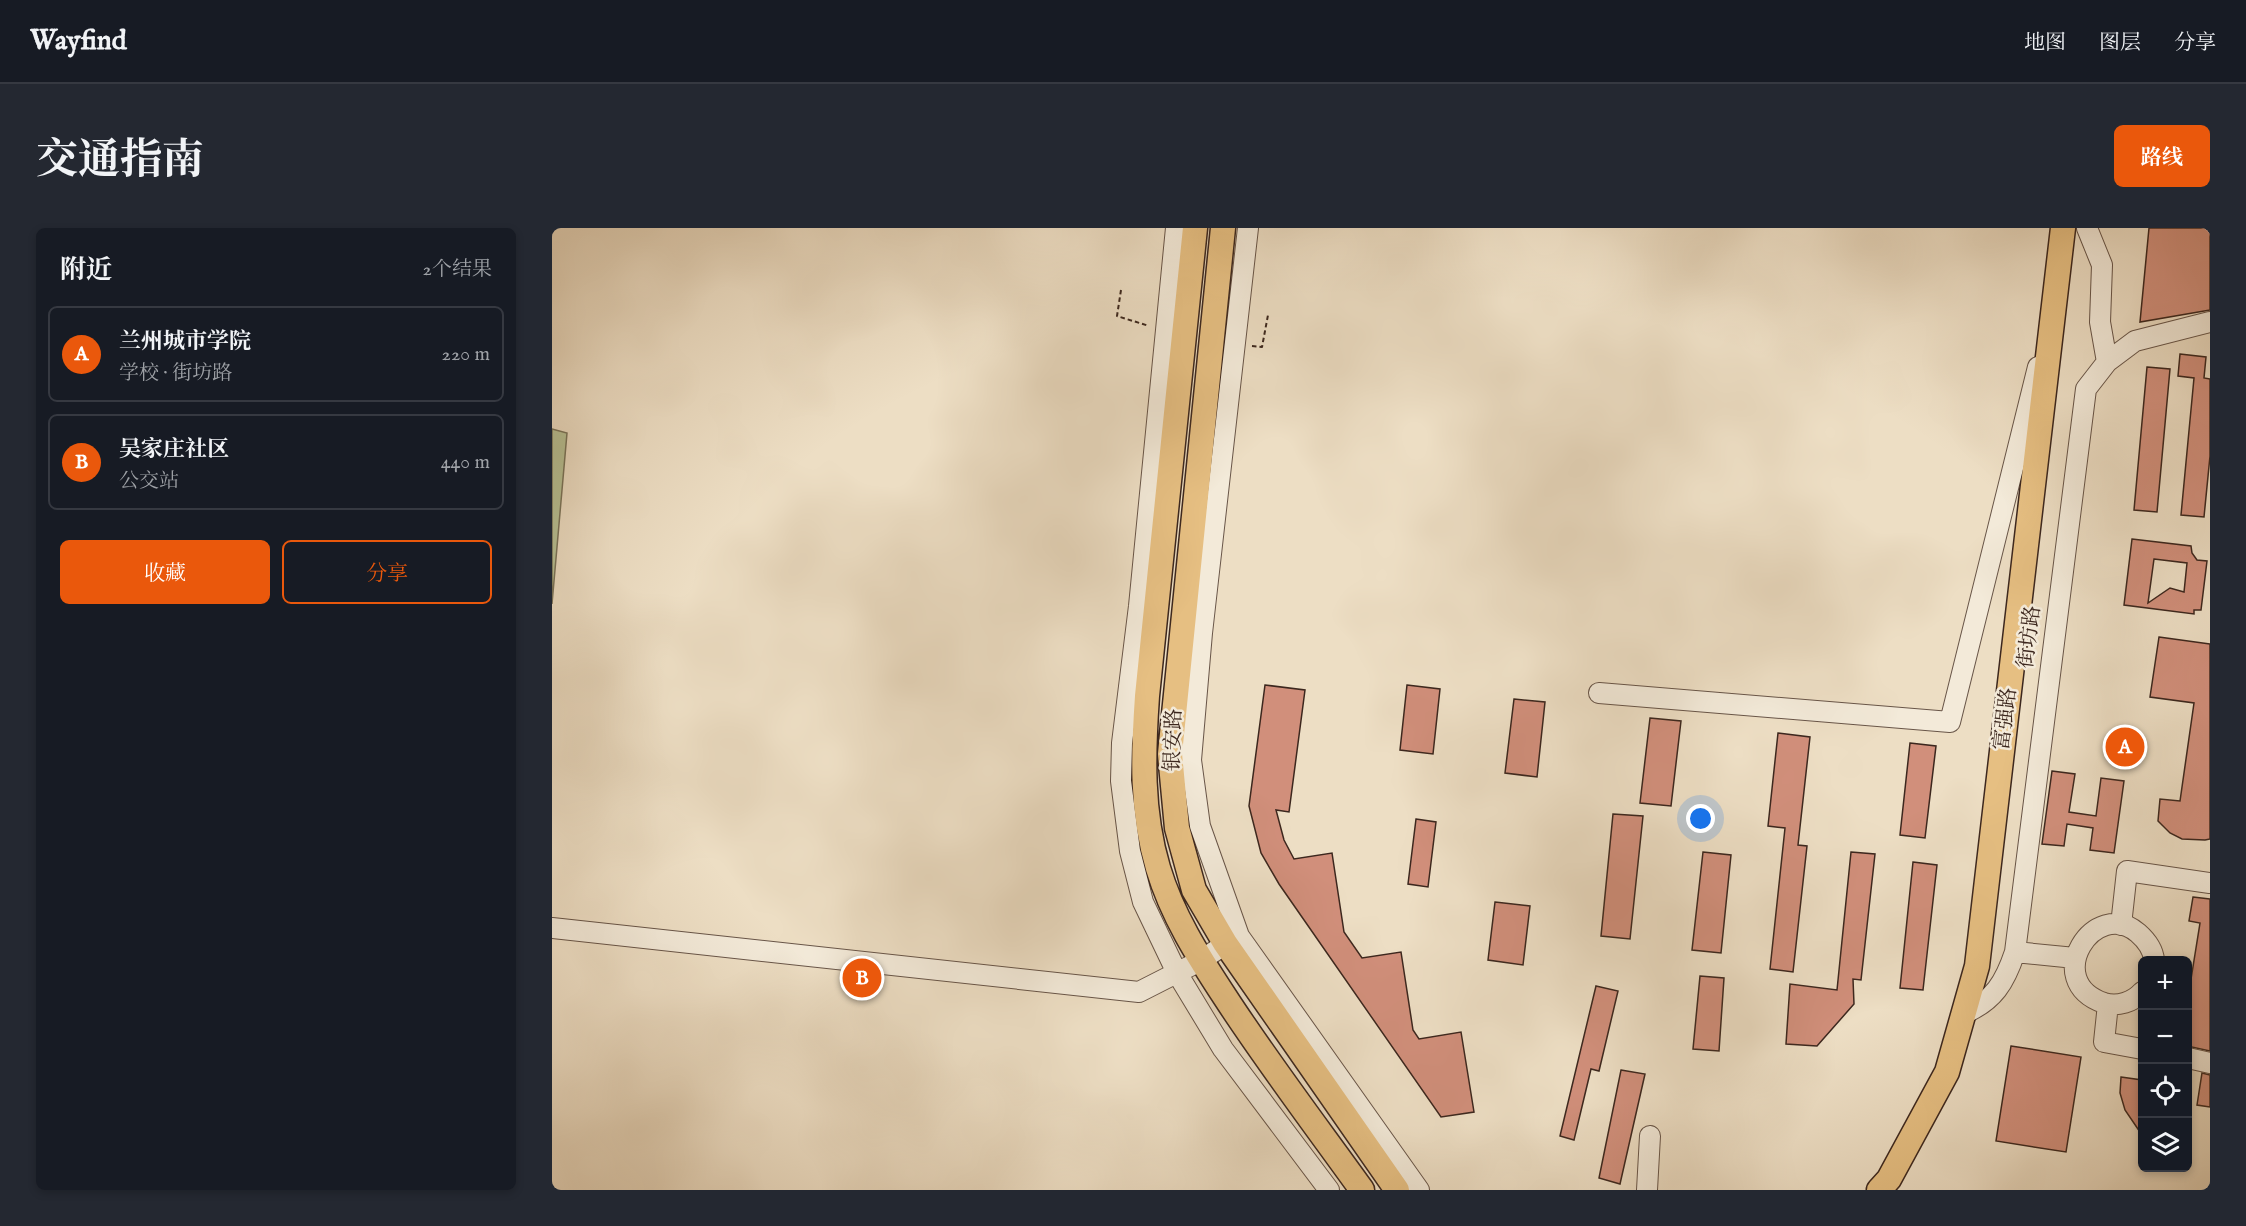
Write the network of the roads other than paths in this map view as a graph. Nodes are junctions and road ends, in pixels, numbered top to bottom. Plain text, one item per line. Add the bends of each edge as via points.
1 (1176, 228) edge
2 (1195, 228) edge
3 (1223, 228) edge
4 (1248, 228) edge
5 (2087, 228) edge
6 (2062, 236) edge
7 (2210, 322) edge
8 (2107, 362) junction
9 (1599, 693) dead end
10 (2210, 883) edge
11 (2121, 925) junction
12 (552, 928) edge
13 (1232, 940) junction
14 (2015, 952) junction
15 (2153, 956) edge
16 (2075, 958) junction
17 (1200, 961) junction
18 (1177, 973) junction
19 (2138, 997) edge
20 (2108, 1004) junction
21 (1963, 1014) junction
22 (2138, 1048) edge
23 (2192, 1059) edge
24 (2210, 1063) edge
25 (1650, 1136) dead end
26 (1329, 1190) edge
27 (1362, 1190) edge
28 (1397, 1190) edge
29 (1419, 1190) edge
30 (1647, 1190) edge
31 (1879, 1190) edge

1 - 18 street via 1121,781 1130,851 1143,902
2 - 17 main road, 银安路 via 1143,766 1148,822 1158,869
3 - 13 main road, 银安路 via 1170,754 1177,828 1194,891
4 - 13 street via 1191,760 1200,826
5 - 8 street via 2102,265 2100,322
6 - 9 street via 2038,366 1950,722
6 - 21 main road, 富强路 via 1977,966
7 - 8 street, 街坊路 via 2135,341
8 - 14 street, 街坊路 via 2086,389
10 - 11 street via 2127,871
11 - 15 street via 2135,930 2147,941
11 - 16 street via 2091,932 2080,944
12 - 18 street via 1139,992
13 - 17 street
13 - 28 main road, 银安路
13 - 29 street
14 - 16 street
14 - 21 street, 街坊路 via 2008,975 1995,994
16 - 20 street via 2082,988 2094,999
17 - 18 street
17 - 27 main road, 银安路
18 - 26 street via 1223,1049
19 - 20 street via 2124,1004
20 - 22 street via 2104,1042
21 - 31 main road, 富强路 via 1947,1072 1889,1179
23 - 24 street
25 - 30 street

